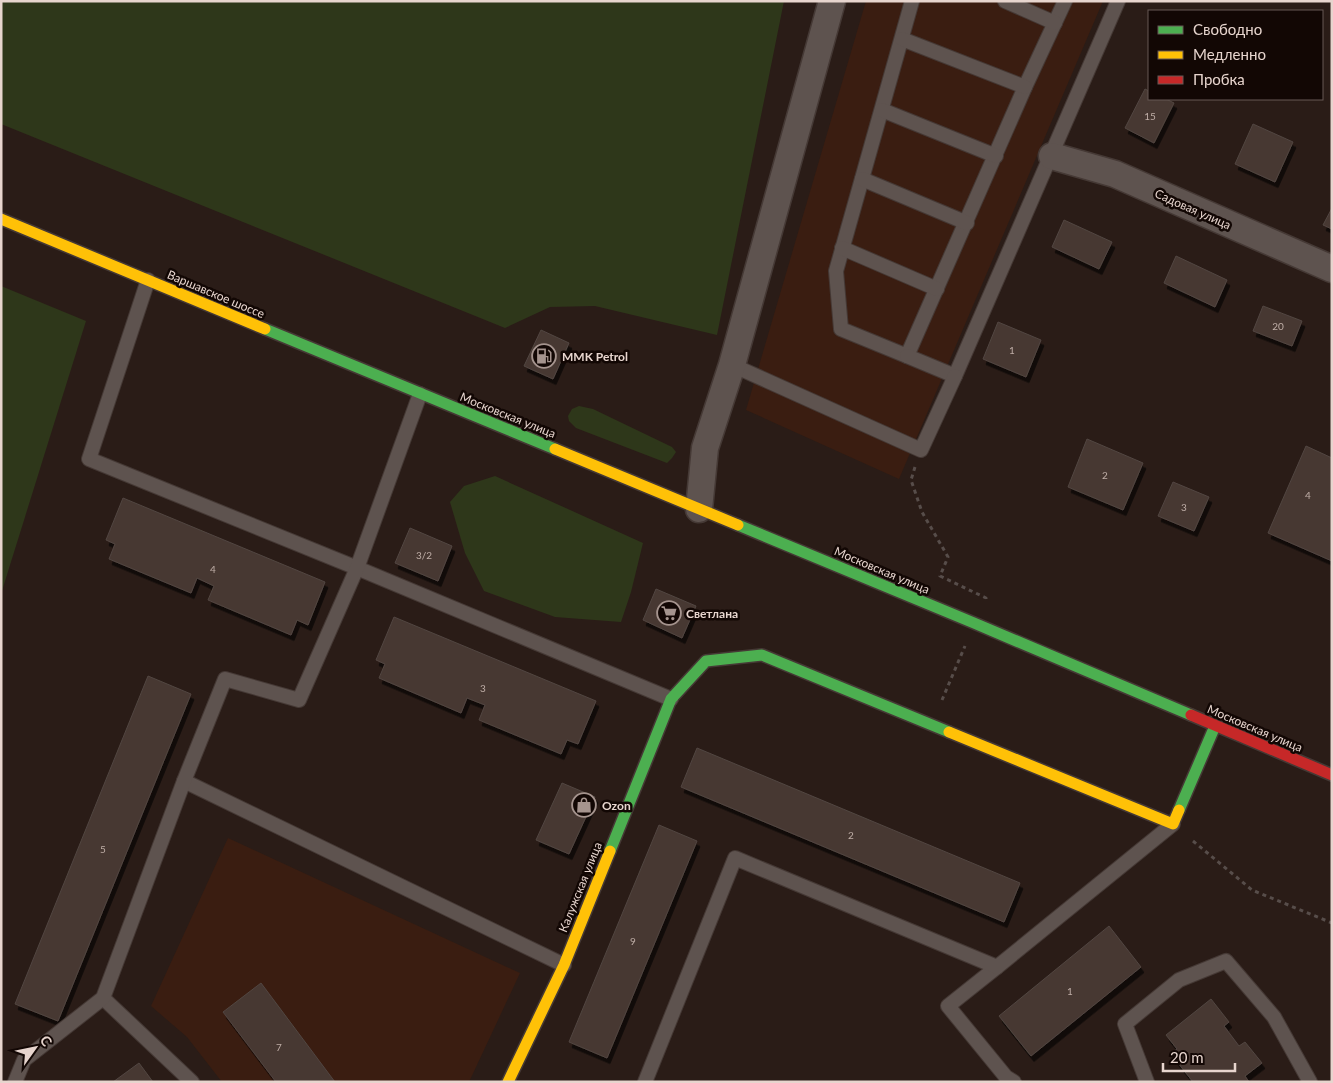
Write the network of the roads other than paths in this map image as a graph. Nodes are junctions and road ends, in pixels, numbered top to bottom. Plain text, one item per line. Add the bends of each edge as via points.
1 (832, 1) edge
2 (912, 1) edge
3 (1005, 1) edge
4 (1065, 1) edge
5 (1118, 1) edge
6 (1055, 23) junction
7 (902, 39) junction
8 (1025, 87) junction
9 (882, 110) junction
10 (996, 156) junction
11 (1052, 156) junction
12 (862, 179) junction
13 (1, 219) edge
14 (967, 222) junction
15 (842, 248) junction
16 (1332, 269) edge
17 (148, 280) junction
18 (937, 289) junction
19 (907, 356) junction
20 (732, 365) junction
21 (955, 376) junction
22 (420, 394) junction
23 (699, 509) junction
24 (357, 568) junction
25 (671, 699) junction
26 (1215, 726) junction
27 (1332, 774) edge
28 (184, 781) junction
29 (1173, 824) junction
30 (564, 965) junction
31 (997, 967) junction
32 (103, 998) junction
33 (15, 1082) edge
34 (192, 1082) edge
35 (508, 1082) edge
36 (645, 1082) edge
37 (1014, 1082) edge
38 (1148, 1082) edge
39 (1310, 1082) edge

1 - 20 street
2 - 7 lane
3 - 6 lane
4 - 6 lane
5 - 11 lane
6 - 8 lane
7 - 8 lane
7 - 9 lane
8 - 10 lane
9 - 10 lane
9 - 12 lane
10 - 14 lane
11 - 16 street, Садовая улица via 1115,174
11 - 21 lane
12 - 14 lane
12 - 15 lane
13 - 17 main road, Варшавское шоссе
14 - 18 lane
15 - 18 lane
15 - 19 lane via 836,271 841,329
17 - 22 main road, Варшавское шоссе
17 - 24 lane via 89,459
18 - 19 lane
19 - 21 lane
20 - 21 lane via 921,450
20 - 23 street via 705,448
22 - 23 main road, Московская улица
22 - 24 lane
23 - 26 main road, Московская улица
24 - 25 lane
24 - 28 lane via 298,700 225,679
25 - 29 main road via 706,661 762,656
25 - 30 main road, Калужская улица
26 - 27 main road, Московская улица
26 - 29 main road
28 - 30 lane
28 - 32 lane
29 - 31 lane
30 - 35 main road, Калужская улица
31 - 36 lane via 735,858
31 - 37 lane via 948,1006 1006,1077
32 - 33 lane via 24,1060
32 - 34 lane
38 - 39 lane via 1125,1024 1179,980 1226,961 1274,1017

